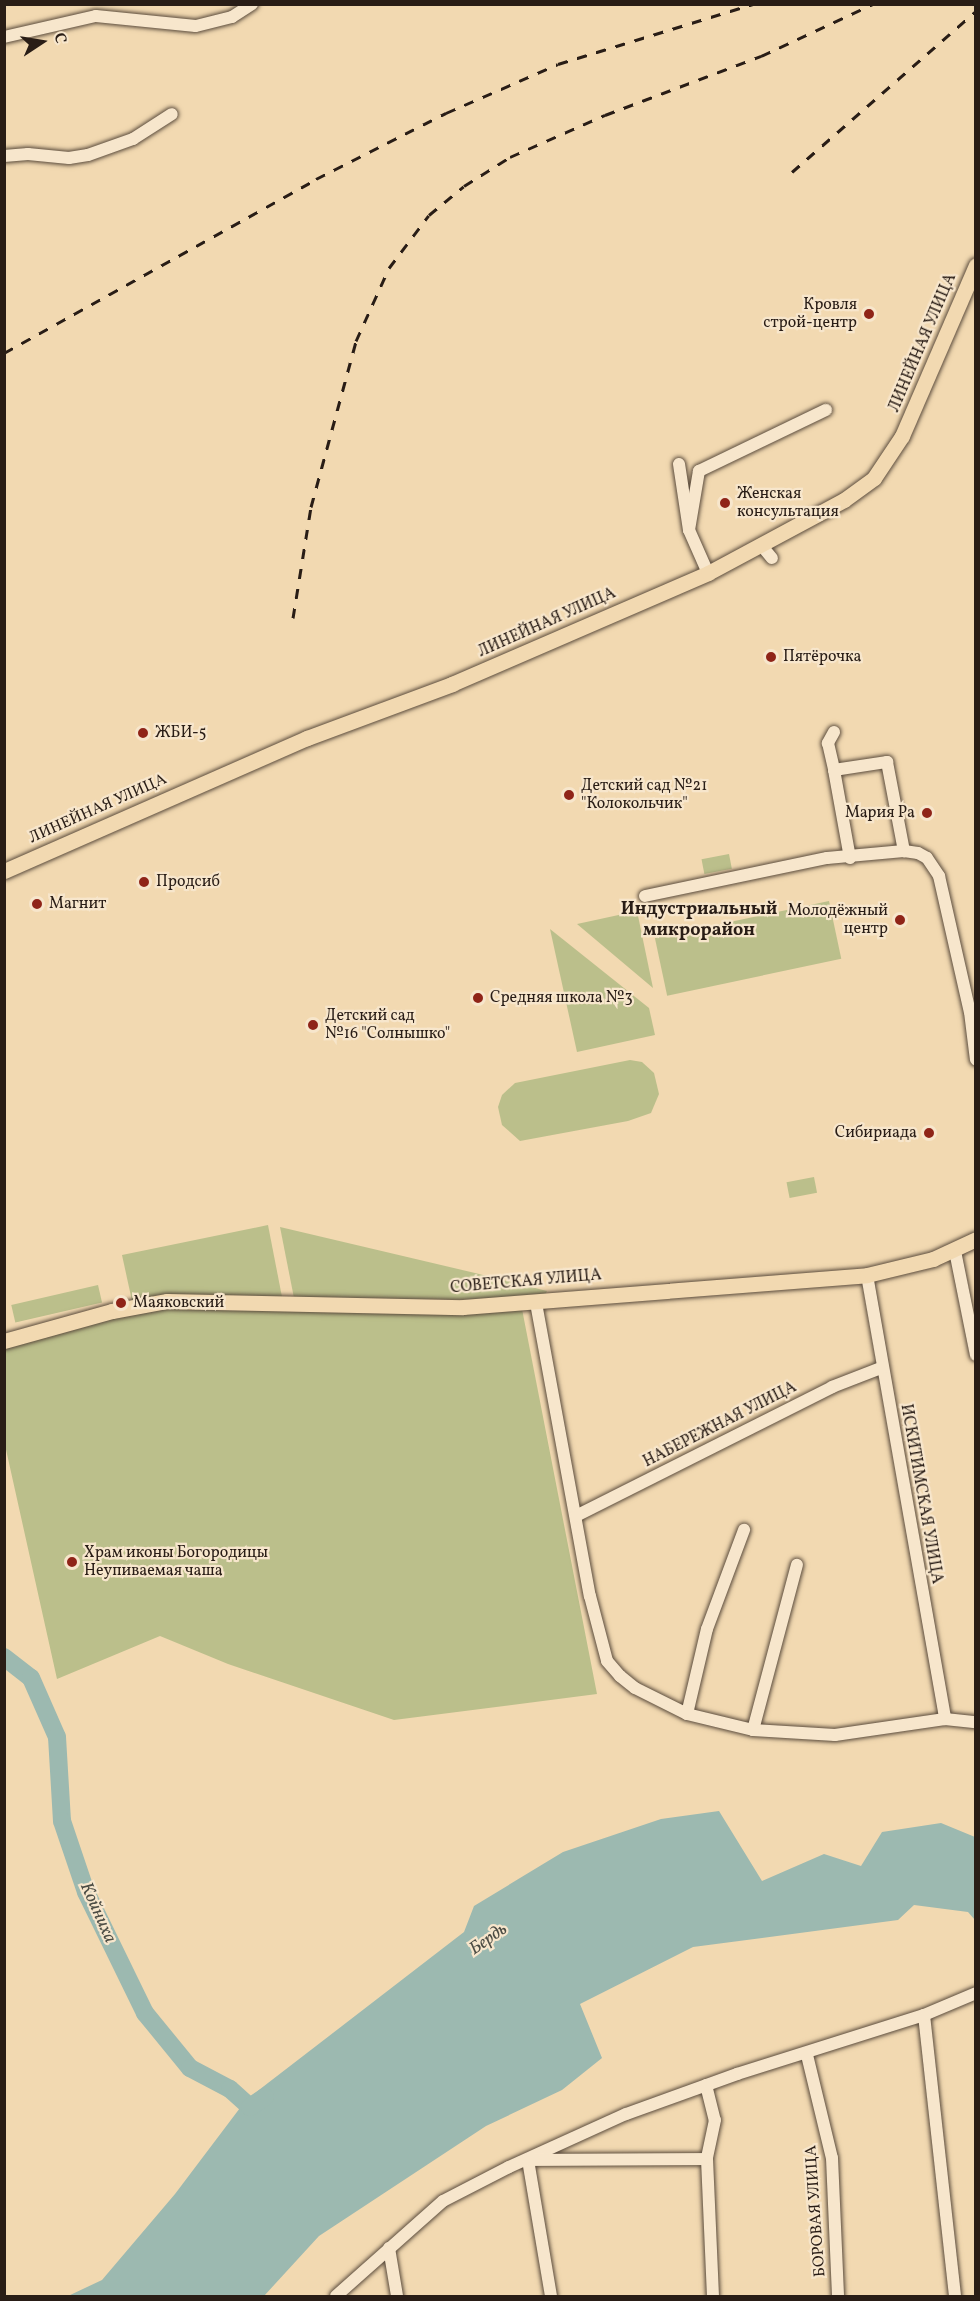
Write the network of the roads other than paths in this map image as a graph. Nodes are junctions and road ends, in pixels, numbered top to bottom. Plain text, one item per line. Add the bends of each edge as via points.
1 (252, 4) edge
2 (95, 10) edge
3 (4, 37) edge
4 (172, 114) dead end
5 (4, 156) edge
6 (975, 265) edge
7 (826, 410) dead end
8 (678, 464) dead end
9 (689, 530) junction
10 (761, 545) junction
11 (772, 558) dead end
12 (708, 573) junction
13 (834, 732) dead end
14 (834, 770) junction
15 (904, 850) junction
16 (850, 858) junction
17 (4, 871) edge
18 (645, 896) dead end
19 (975, 1060) edge
20 (975, 1239) edge
21 (955, 1251) junction
22 (867, 1275) junction
23 (536, 1302) junction
24 (4, 1341) edge
25 (975, 1355) edge
26 (881, 1368) junction
27 (576, 1516) junction
28 (744, 1530) dead end
29 (797, 1565) dead end
30 (687, 1714) junction
31 (945, 1719) junction
32 (975, 1722) edge
33 (753, 1730) junction
34 (975, 1994) edge
35 (924, 2015) junction
36 (807, 2055) junction
37 (706, 2085) junction
38 (707, 2159) junction
39 (528, 2160) junction
40 (389, 2248) junction
41 (336, 2296) edge
42 (397, 2296) edge
43 (551, 2296) edge
44 (713, 2296) edge
45 (838, 2296) edge
46 (955, 2296) edge

1 - 2 street via 232,17 196,26
2 - 3 street
4 - 5 street via 133,139 88,155
6 - 10 main road, ЛИНЕЙНАЯ УЛИЦА via 916,408 883,467 844,500
7 - 9 street via 699,471
8 - 9 street
9 - 12 street
10 - 11 street
10 - 12 main road, ЛИНЕЙНАЯ УЛИЦА
12 - 17 main road, ЛИНЕЙНАЯ УЛИЦА via 452,684 307,738
13 - 14 street via 828,743
14 - 15 street via 887,762
14 - 16 street
15 - 16 street
15 - 19 street via 927,858 939,876 970,1012
16 - 18 street via 827,858
20 - 21 main road, СОВЕТСКАЯ УЛИЦА
21 - 22 main road, СОВЕТСКАЯ УЛИЦА via 912,1266
21 - 25 street
22 - 23 main road, СОВЕТСКАЯ УЛИЦА via 629,1291
22 - 26 street, ИСКИТИМСКАЯ УЛИЦА
23 - 24 main road, СОВЕТСКАЯ УЛИЦА via 463,1307 167,1301 112,1311
23 - 27 street
26 - 27 street, НАБЕРЕЖНАЯ УЛИЦА via 832,1387
26 - 31 street, ИСКИТИМСКАЯ УЛИЦА
27 - 30 street via 590,1596 607,1660 635,1688
28 - 30 street via 710,1620
29 - 33 street
30 - 33 street
31 - 32 street
31 - 33 street via 835,1735
34 - 35 street
35 - 36 street
35 - 46 street
36 - 37 street
36 - 45 street, БОРОВАЯ УЛИЦА via 832,2158
37 - 38 street via 715,2120
37 - 39 street via 626,2114
38 - 39 street
38 - 44 street
39 - 40 street via 443,2201
39 - 43 street
40 - 41 street
40 - 42 street

